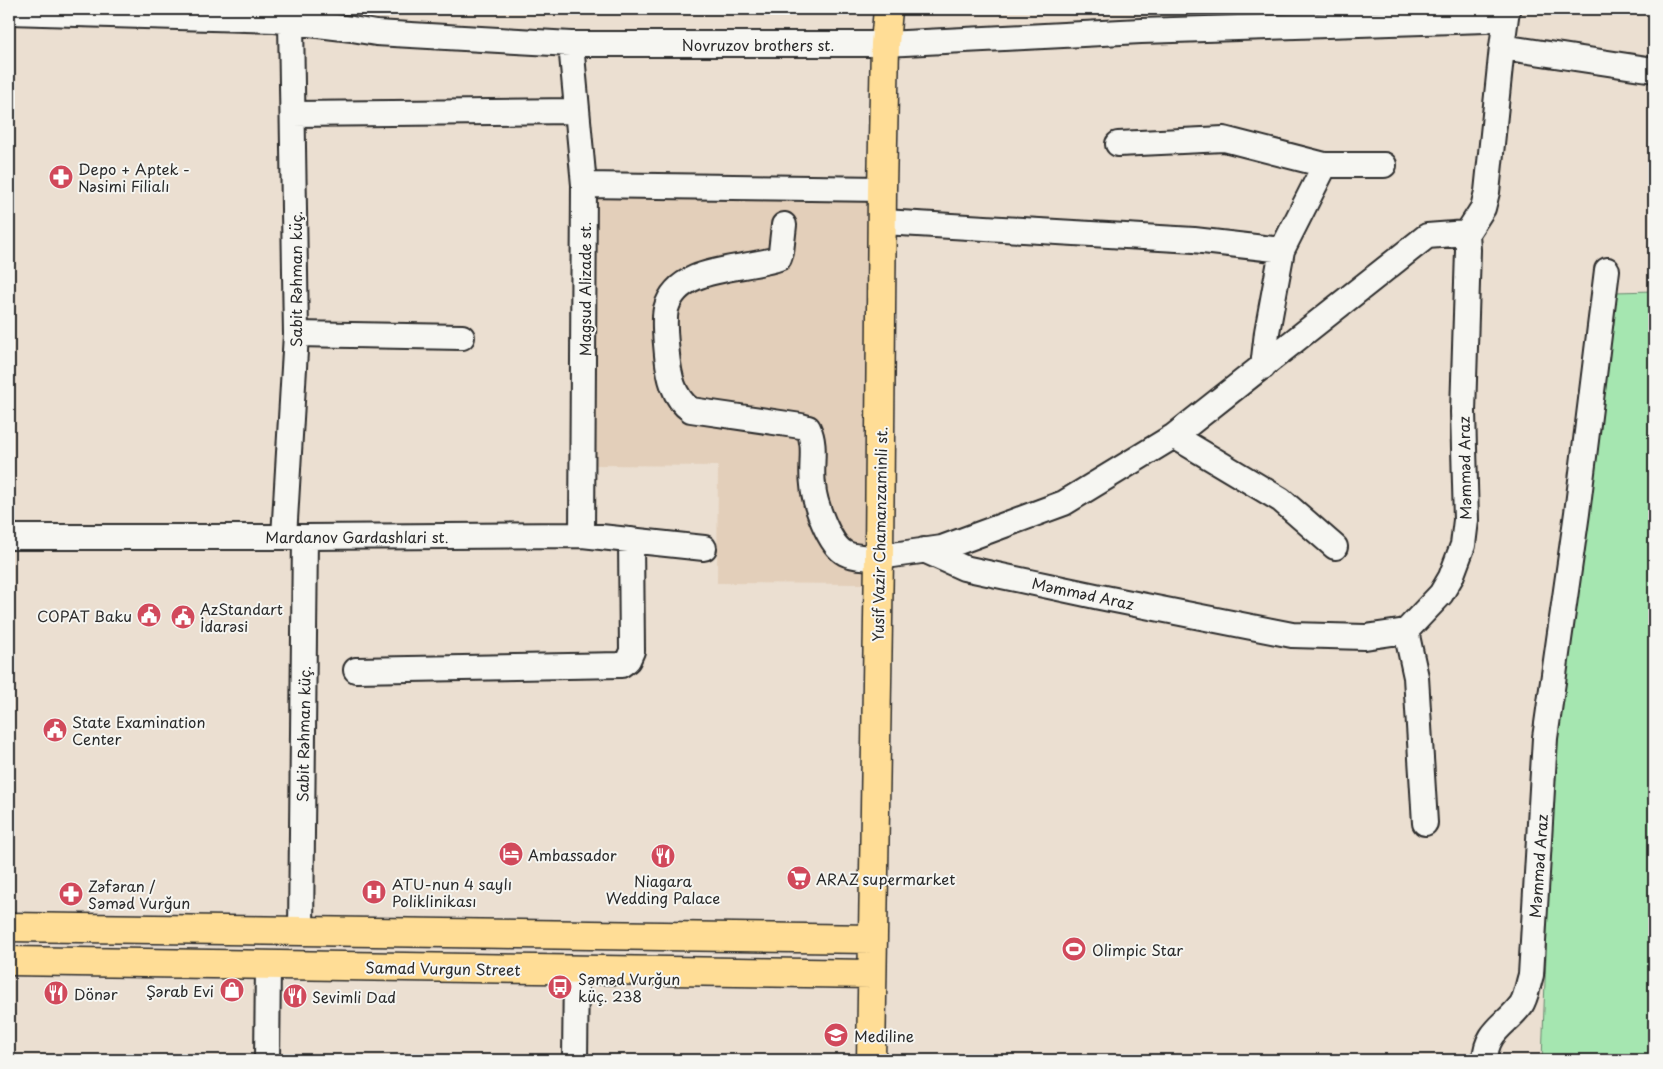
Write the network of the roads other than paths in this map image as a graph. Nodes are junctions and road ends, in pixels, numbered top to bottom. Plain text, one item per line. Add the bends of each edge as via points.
1 (888, 9) edge
2 (1507, 10) edge
3 (9, 12) edge
4 (291, 22) junction
5 (571, 44) junction
6 (885, 44) junction
7 (1502, 47) junction
8 (1654, 70) edge
9 (577, 111) junction
10 (292, 114) junction
11 (1118, 144) dead end
12 (1325, 165) junction
13 (1384, 165) dead end
14 (584, 185) junction
15 (882, 189) junction
16 (883, 222) junction
17 (784, 225) dead end
18 (1467, 233) junction
19 (1282, 250) junction
20 (1607, 270) dead end
21 (296, 334) junction
22 (462, 337) dead end
23 (1263, 367) junction
24 (1174, 436) junction
25 (582, 535) junction
26 (9, 537) edge
27 (295, 537) junction
28 (631, 540) junction
29 (1335, 547) dead end
30 (704, 548) dead end
31 (924, 550) junction
32 (879, 558) junction
33 (1406, 631) junction
34 (356, 670) dead end
35 (1425, 823) dead end
36 (12, 927) edge
37 (301, 931) junction
38 (873, 939) junction
39 (11, 961) edge
40 (268, 965) junction
41 (576, 970) junction
42 (872, 974) junction
43 (267, 1060) edge
44 (575, 1060) edge
45 (872, 1060) edge
46 (1485, 1060) edge

1 - 6 main road, Yusif Vazir Chamanzaminli st.
2 - 6 street, Novruzov brothers st. via 1486,20 1141,31
2 - 7 street
3 - 4 street, Novruzov brothers st.
4 - 5 street, Novruzov brothers st. via 376,33
4 - 10 street, Sabit Rəhman küç.
5 - 6 street, Novruzov brothers st.
5 - 9 street, Magsud Alizade st.
6 - 15 main road, Yusif Vazir Chamanzaminli st.
7 - 8 street
7 - 18 street via 1487,192 1483,208
9 - 10 street
9 - 14 street, Magsud Alizade st.
10 - 21 street, Sabit Rəhman küç.
11 - 12 street via 1224,139
12 - 13 street
12 - 19 street
14 - 15 street
14 - 25 street, Magsud Alizade st.
15 - 16 main road, Yusif Vazir Chamanzaminli st.
16 - 19 street via 1194,240
16 - 32 main road, Yusif Vazir Chamanzaminli st.
17 - 32 street via 779,258 713,272 688,281 672,295 666,310 665,326 669,371 678,398 691,410 808,428 813,443 813,486 831,539 845,553
18 - 23 street via 1427,236
18 - 33 street, Məmməd Araz via 1463,412 1466,520 1463,545 1451,577 1440,594
19 - 23 street via 1266,332
20 - 46 street, Məmməd Araz via 1546,738 1531,975 1522,1004 1497,1028 1486,1047
21 - 22 street
21 - 27 street, Sabit Rəhman küç.
23 - 24 street
24 - 29 street via 1281,500
24 - 31 street via 1064,503 942,548
25 - 27 street, Mardanov Gardashlari st.
25 - 28 street, Mardanov Gardashlari st.
26 - 27 street, Mardanov Gardashlari st.
27 - 37 street, Sabit Rəhman küç.
28 - 30 street, Mardanov Gardashlari st.
28 - 34 street via 632,651 628,660 621,664
31 - 32 street
31 - 33 street, Məmməd Araz via 964,568 1292,635 1365,637
32 - 38 main road, Yusif Vazir Chamanzaminli st.
33 - 35 street via 1416,677
36 - 37 main road
37 - 38 main road
38 - 42 main road, Yusif Vazir Chamanzaminli st.
39 - 40 main road, Samad Vurgun Street
40 - 41 main road, Samad Vurgun Street
40 - 43 street
41 - 42 main road, Samad Vurgun Street
41 - 44 street
42 - 45 main road, Yusif Vazir Chamanzaminli st.

